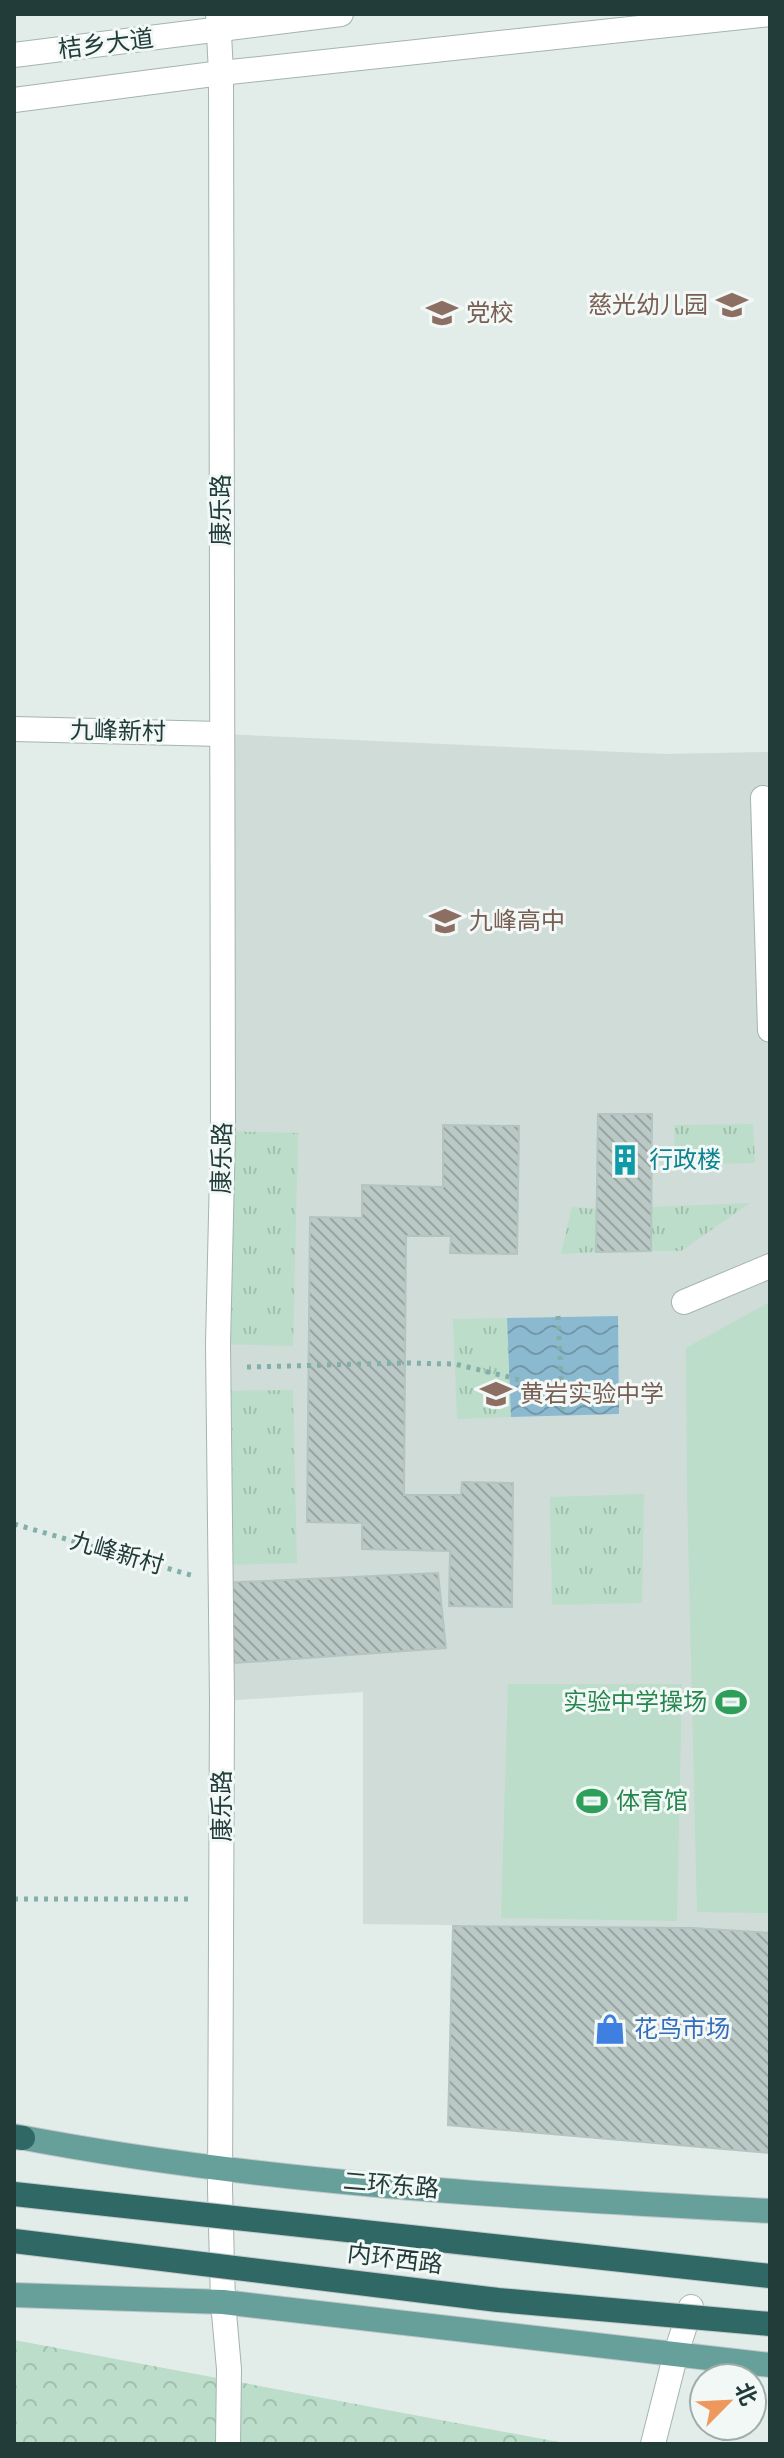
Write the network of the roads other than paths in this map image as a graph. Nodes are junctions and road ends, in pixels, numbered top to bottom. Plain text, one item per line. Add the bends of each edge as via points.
1 (341, 14) edge
2 (770, 14) edge
3 (218, 22) edge
4 (14, 55) edge
5 (221, 73) junction
6 (14, 100) edge
7 (14, 729) edge
8 (221, 734) junction
9 (763, 798) dead end
10 (770, 1030) edge
11 (770, 1266) edge
12 (684, 1302) dead end
13 (17, 2137) edge
14 (221, 2170) junction
15 (14, 2194) edge
16 (770, 2211) edge
17 (14, 2241) edge
18 (768, 2275) edge
19 (14, 2295) edge
20 (223, 2302) junction
21 (691, 2307) dead end
22 (770, 2324) edge
23 (676, 2353) junction
24 (770, 2365) edge
25 (228, 2444) edge
26 (653, 2444) edge

1 - 3 street, 桔乡大道
2 - 5 street
3 - 4 street, 桔乡大道
3 - 5 street, 康乐路
5 - 6 street
5 - 8 street, 康乐路
7 - 8 street, 九峰新村
8 - 14 street, 康乐路
9 - 10 street
11 - 12 street
13 - 14 main road, 二环东路
14 - 16 main road, 二环东路 via 540,2198
14 - 20 street, 康乐路
15 - 18 highway, 内环西路, bridge
17 - 22 highway, 内环西路, bridge via 498,2300
19 - 20 main road
20 - 23 main road
20 - 25 street, 康乐路
21 - 23 street
23 - 24 main road
23 - 26 street

